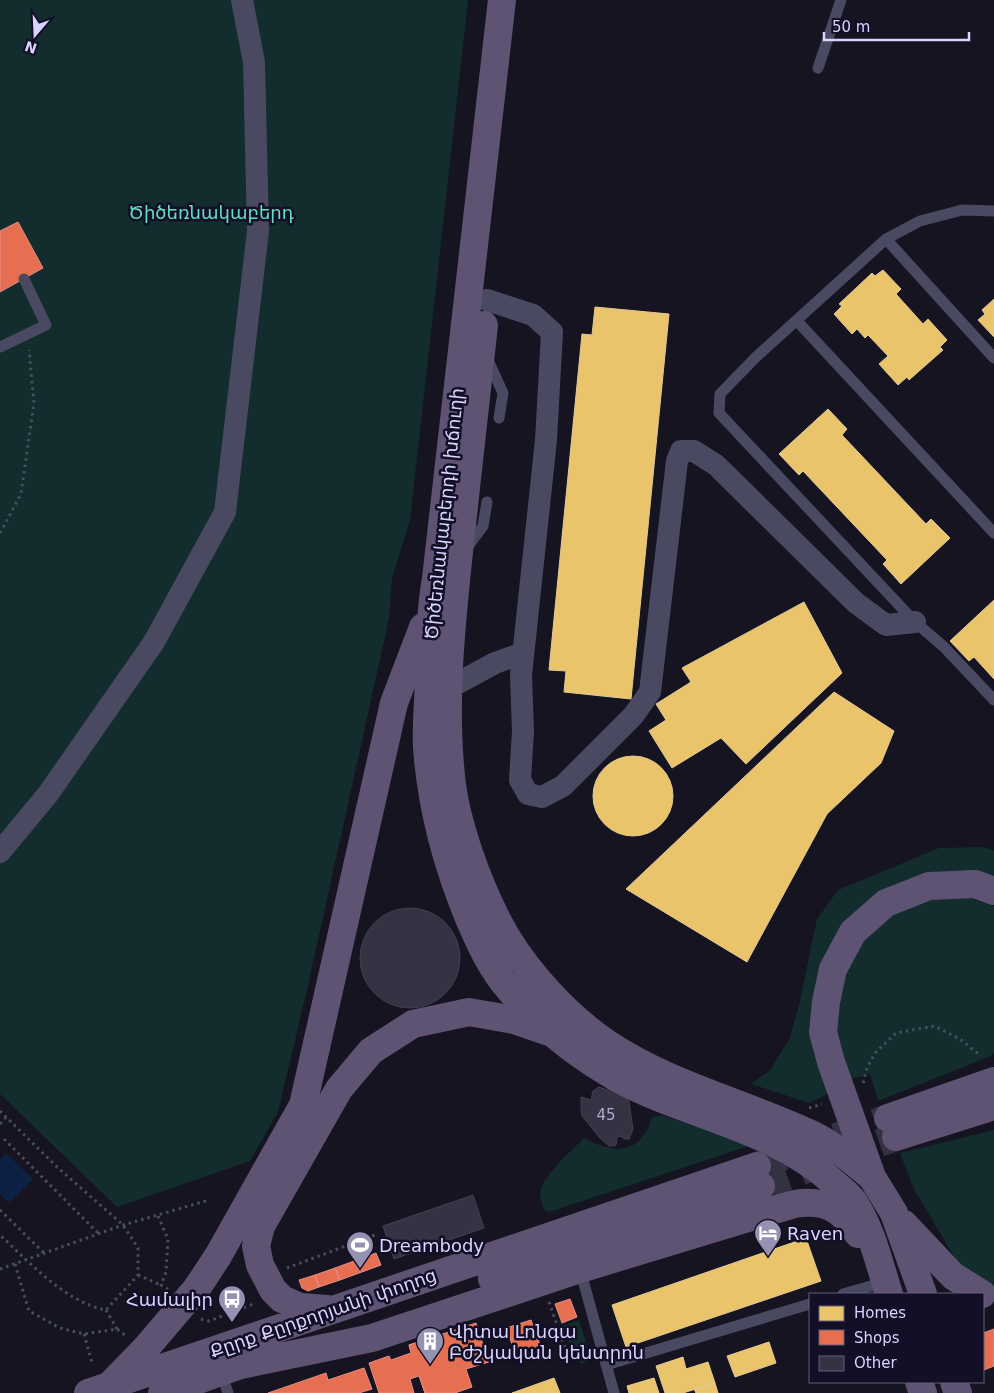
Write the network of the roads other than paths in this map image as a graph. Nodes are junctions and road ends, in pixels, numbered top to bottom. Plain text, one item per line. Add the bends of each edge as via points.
1 (242, 0) edge
2 (502, 0) edge
3 (520, 0) edge
4 (841, 0) edge
5 (818, 68) dead end
6 (994, 211) edge
7 (886, 239) junction
8 (24, 280) dead end
9 (487, 300) junction
10 (797, 321) junction
11 (482, 347) junction
12 (0, 348) edge
13 (994, 358) edge
14 (499, 418) dead end
15 (487, 502) dead end
16 (994, 533) edge
17 (459, 558) junction
18 (431, 607) junction
19 (915, 622) junction
20 (523, 653) junction
21 (458, 683) dead end
22 (994, 700) edge
23 (0, 852) edge
24 (994, 891) edge
25 (552, 1033) junction
26 (988, 1060) edge
27 (994, 1081) edge
28 (958, 1106) junction
29 (994, 1106) edge
30 (994, 1113) edge
31 (892, 1127) tunnel mouth
32 (872, 1177) junction
33 (894, 1213) junction
34 (580, 1269) junction
35 (884, 1279) edge
36 (847, 1293) edge
37 (923, 1293) edge
38 (980, 1293) edge
39 (809, 1304) edge
40 (331, 1310) junction
41 (606, 1365) junction
42 (230, 1377) edge
43 (99, 1389) edge
44 (162, 1393) edge
45 (614, 1393) edge

1 - 23 street via 254,62 258,231 226,512 154,642 48,794
2 - 18 main road, Ծիծեռնակաբերդի խճուղի
3 - 9 main road, Ծիծեռնակաբերդի խճուղի
4 - 5 lane
6 - 7 lane via 962,210 928,218
7 - 10 lane
7 - 13 lane
8 - 12 lane via 46,324
9 - 11 main road, Ծիծեռնակաբերդի խճուղի
9 - 20 street via 533,315 552,332 546,440
10 - 16 lane
10 - 19 lane via 720,394 720,413
11 - 14 lane via 502,393
11 - 17 main road, Ծիծեռնակաբերդի խճուղի
15 - 17 lane via 483,526
17 - 32 main road, Ծիծեռնակաբերդի խճուղի via 451,624 448,723 452,787 475,868 507,938 564,1009 630,1058 812,1135 842,1152
18 - 25 main road, Ծիծեռնակաբերդի խճուղի via 427,746 442,844 477,938 492,964 509,989
18 - 43 main road via 394,703 303,1105 197,1288 146,1348
19 - 20 street via 886,625 856,603 716,465 694,450 681,451 677,462 650,692 633,716 563,786 542,797 528,794 520,780
19 - 22 lane via 944,647
20 - 21 street via 495,663
24 - 32 main road via 976,884 929,886 886,903 853,932 833,969 823,1032
25 - 35 main road, Ծիծեռնակաբերդի խճուղի via 586,1060 647,1093 775,1142 818,1168 852,1200 867,1225
25 - 40 main road via 514,1020 469,1012 414,1024 372,1051 339,1090 261,1226 256,1246 260,1265 273,1290 282,1298 300,1306
26 - 28 main road
27 - 28 main road
28 - 29 main road
28 - 30 main road
28 - 31 main road
32 - 33 main road
33 - 37 main road
33 - 38 main road via 953,1276
34 - 35 main road via 806,1202 826,1204 845,1216
34 - 41 lane
34 - 42 main road via 372,1338
35 - 36 lane
39 - 41 lane
40 - 42 main road, Քըրք Քըրքորյանի փողոց via 759,1176
40 - 43 main road, Քըրք Քըրքորյանի փողոց
41 - 45 lane
42 - 44 main road, Քըրք Քըրքորյանի փողոց

